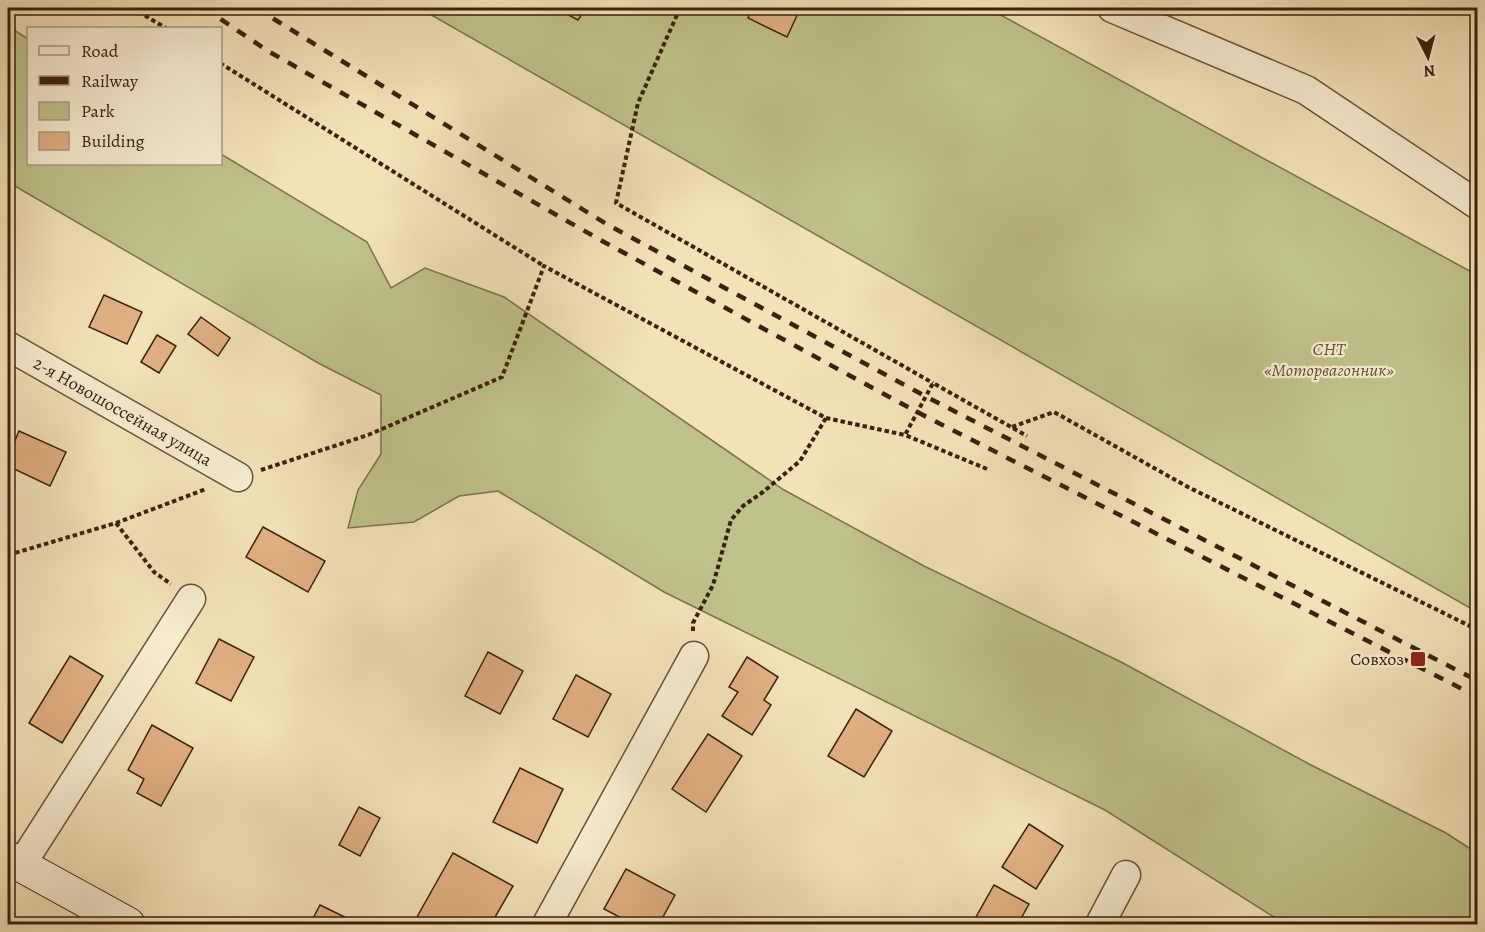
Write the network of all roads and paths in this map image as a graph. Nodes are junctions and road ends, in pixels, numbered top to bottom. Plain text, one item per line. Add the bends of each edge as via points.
1 (132, 8) edge
2 (680, 8) edge
3 (1112, 8) edge
4 (164, 27) edge
5 (222, 64) edge
6 (1478, 204) edge
7 (544, 266) junction
8 (8, 346) edge
9 (933, 382) junction
10 (826, 418) junction
11 (1012, 427) junction
12 (905, 435) junction
13 (1028, 436) dead end
14 (987, 469) dead end
15 (238, 477) junction
16 (117, 523) junction
17 (8, 555) edge
18 (191, 598) joint
19 (1478, 630) edge
20 (694, 656) joint
21 (14, 861) edge
22 (1126, 875) dead end
23 (128, 924) edge
24 (547, 924) edge
25 (1100, 924) edge

1 - 4 path
2 - 9 path via 638,103 616,202
3 - 6 street via 1306,90
5 - 7 path
7 - 10 path
7 - 15 path via 502,377 368,435
8 - 15 street, 2-я Новошоссейная улица
9 - 11 path
9 - 12 path
10 - 12 path
10 - 20 path via 800,461 731,520 713,585 693,623
11 - 13 path
11 - 19 path via 1054,412 1188,486
12 - 14 path
15 - 16 path
16 - 17 path
16 - 18 path via 154,572
18 - 21 street
20 - 24 street
21 - 23 main road
22 - 25 street

